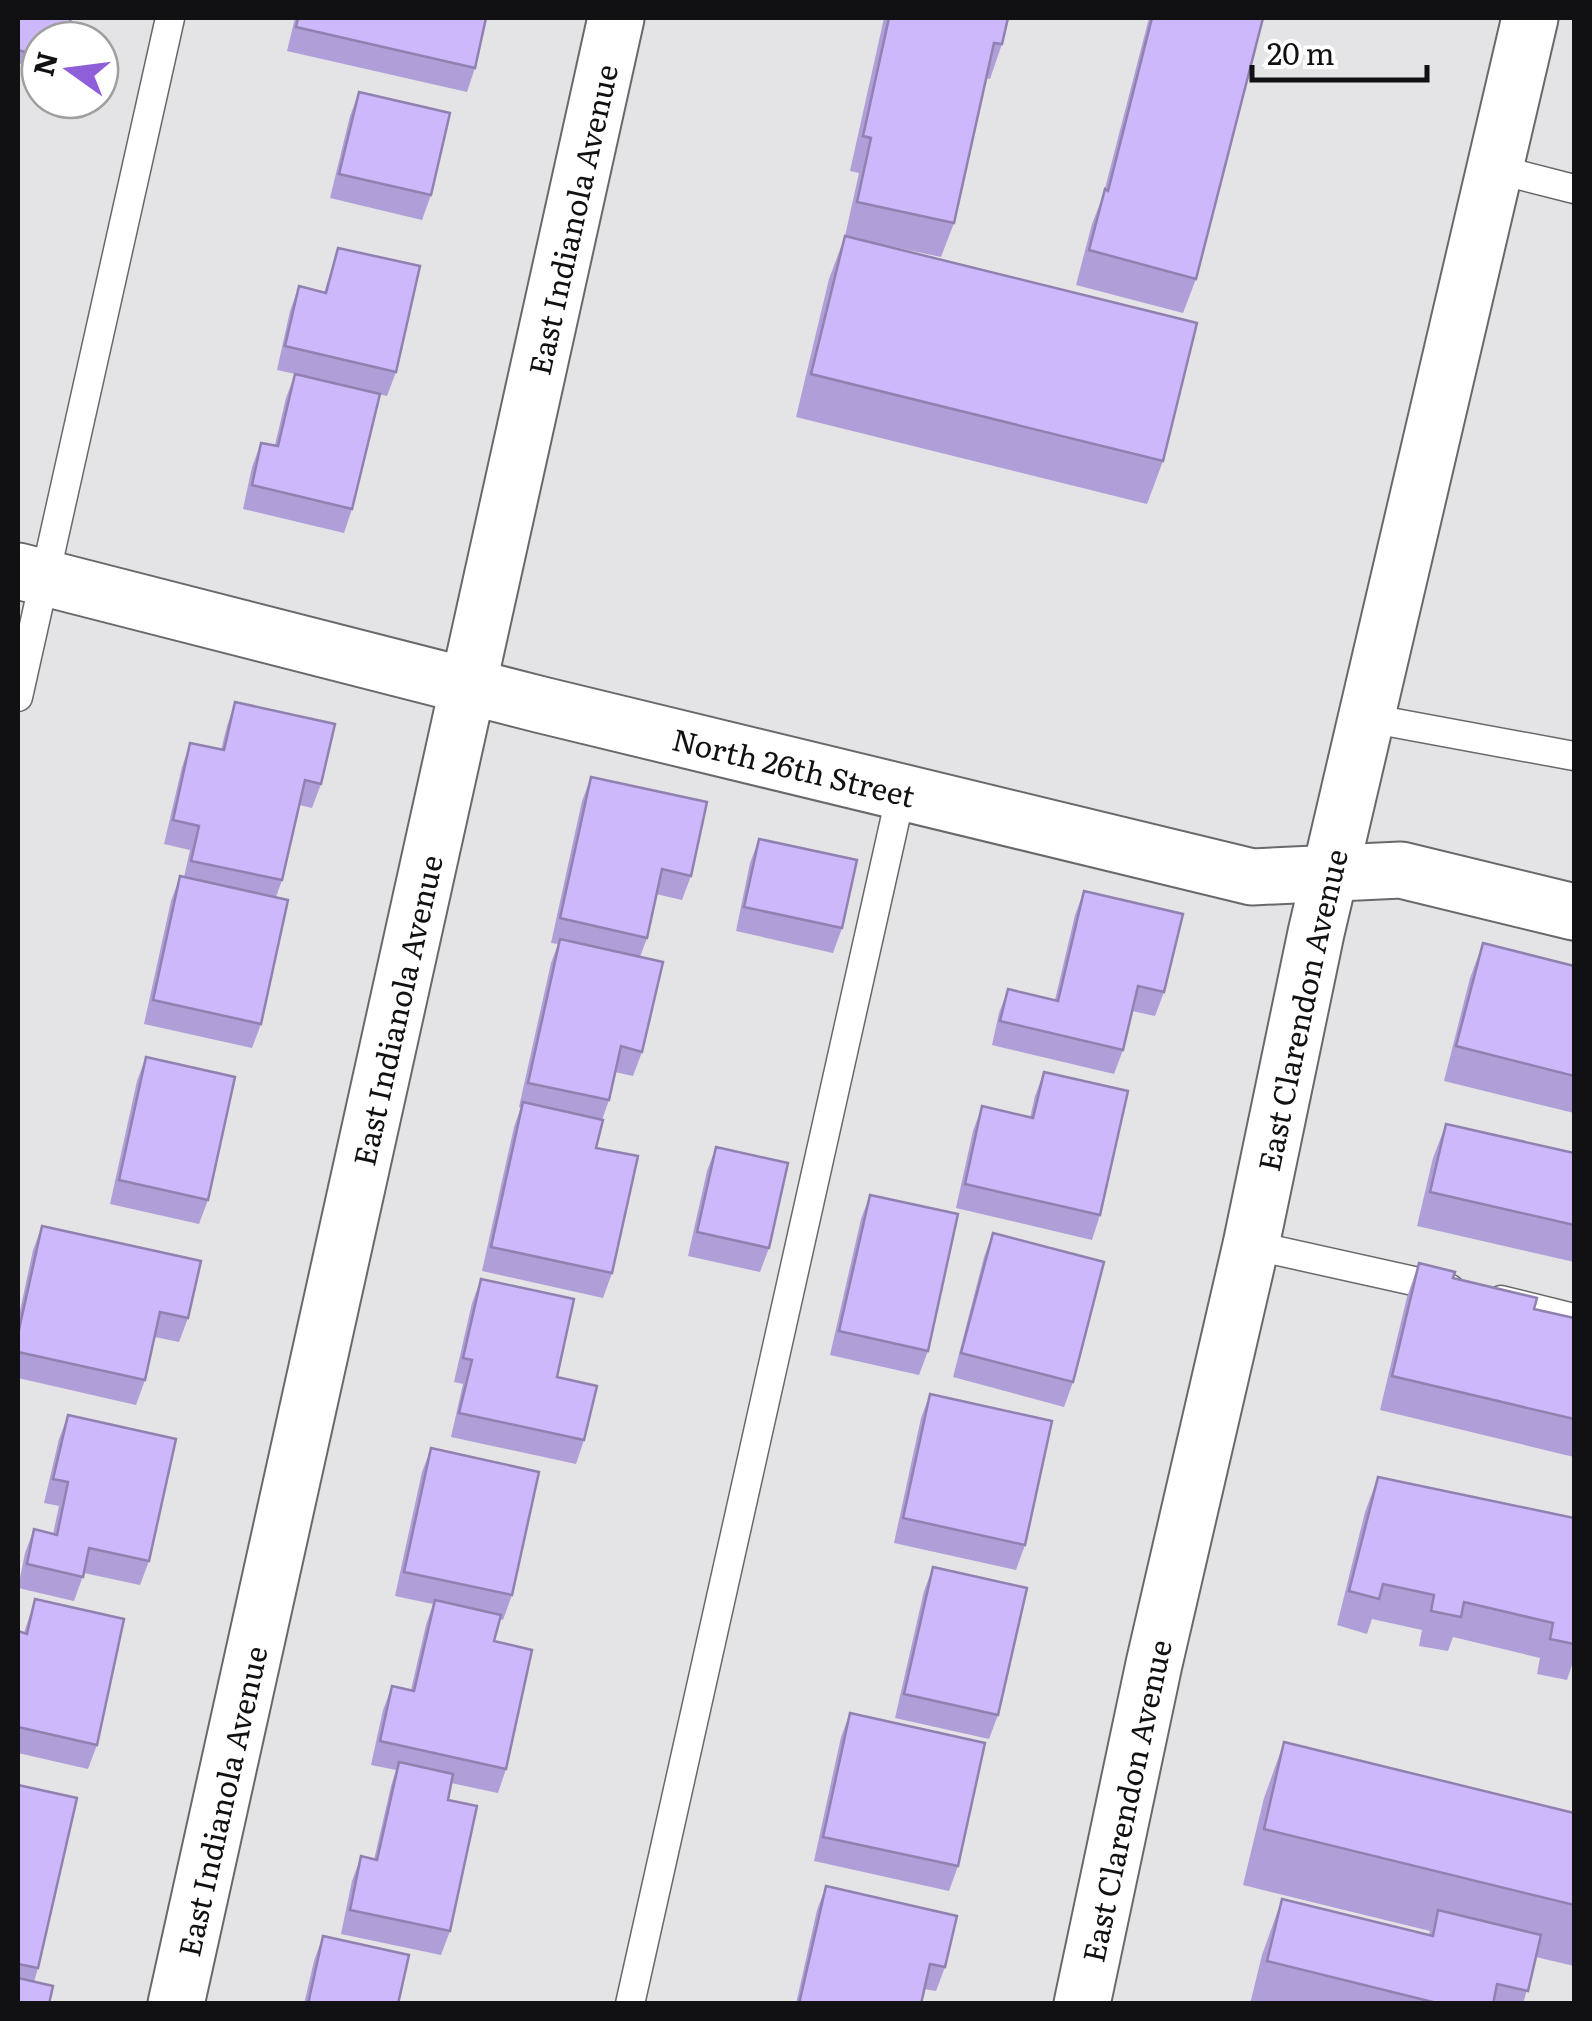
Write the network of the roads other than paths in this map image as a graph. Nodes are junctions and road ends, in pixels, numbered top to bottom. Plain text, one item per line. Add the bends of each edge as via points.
1 (170, 18) edge
2 (616, 18) edge
3 (1530, 18) edge
4 (1496, 169) junction
5 (1574, 189) edge
6 (31, 574) edge
7 (469, 687) junction
8 (18, 697) edge
9 (1368, 718) junction
10 (1574, 756) edge
11 (900, 793) junction
12 (1331, 871) junction
13 (1574, 912) edge
14 (1251, 1245) junction
15 (1574, 1318) edge
16 (176, 2004) edge
17 (630, 2004) edge
18 (1082, 2004) edge

1 - 6 lane
2 - 7 street, East Indianola Avenue
3 - 4 street, East Clarendon Avenue
4 - 5 lane
4 - 9 street, East Clarendon Avenue
6 - 7 street, North 26th Street
6 - 8 lane
7 - 11 street, North 26th Street
7 - 16 street, East Indianola Avenue
9 - 10 lane
9 - 12 street, East Clarendon Avenue
11 - 12 street, North 26th Street via 1252,876
11 - 17 lane
12 - 13 street, North 26th Street via 1401,870
12 - 14 street, East Clarendon Avenue
14 - 15 lane
14 - 18 street, East Clarendon Avenue

